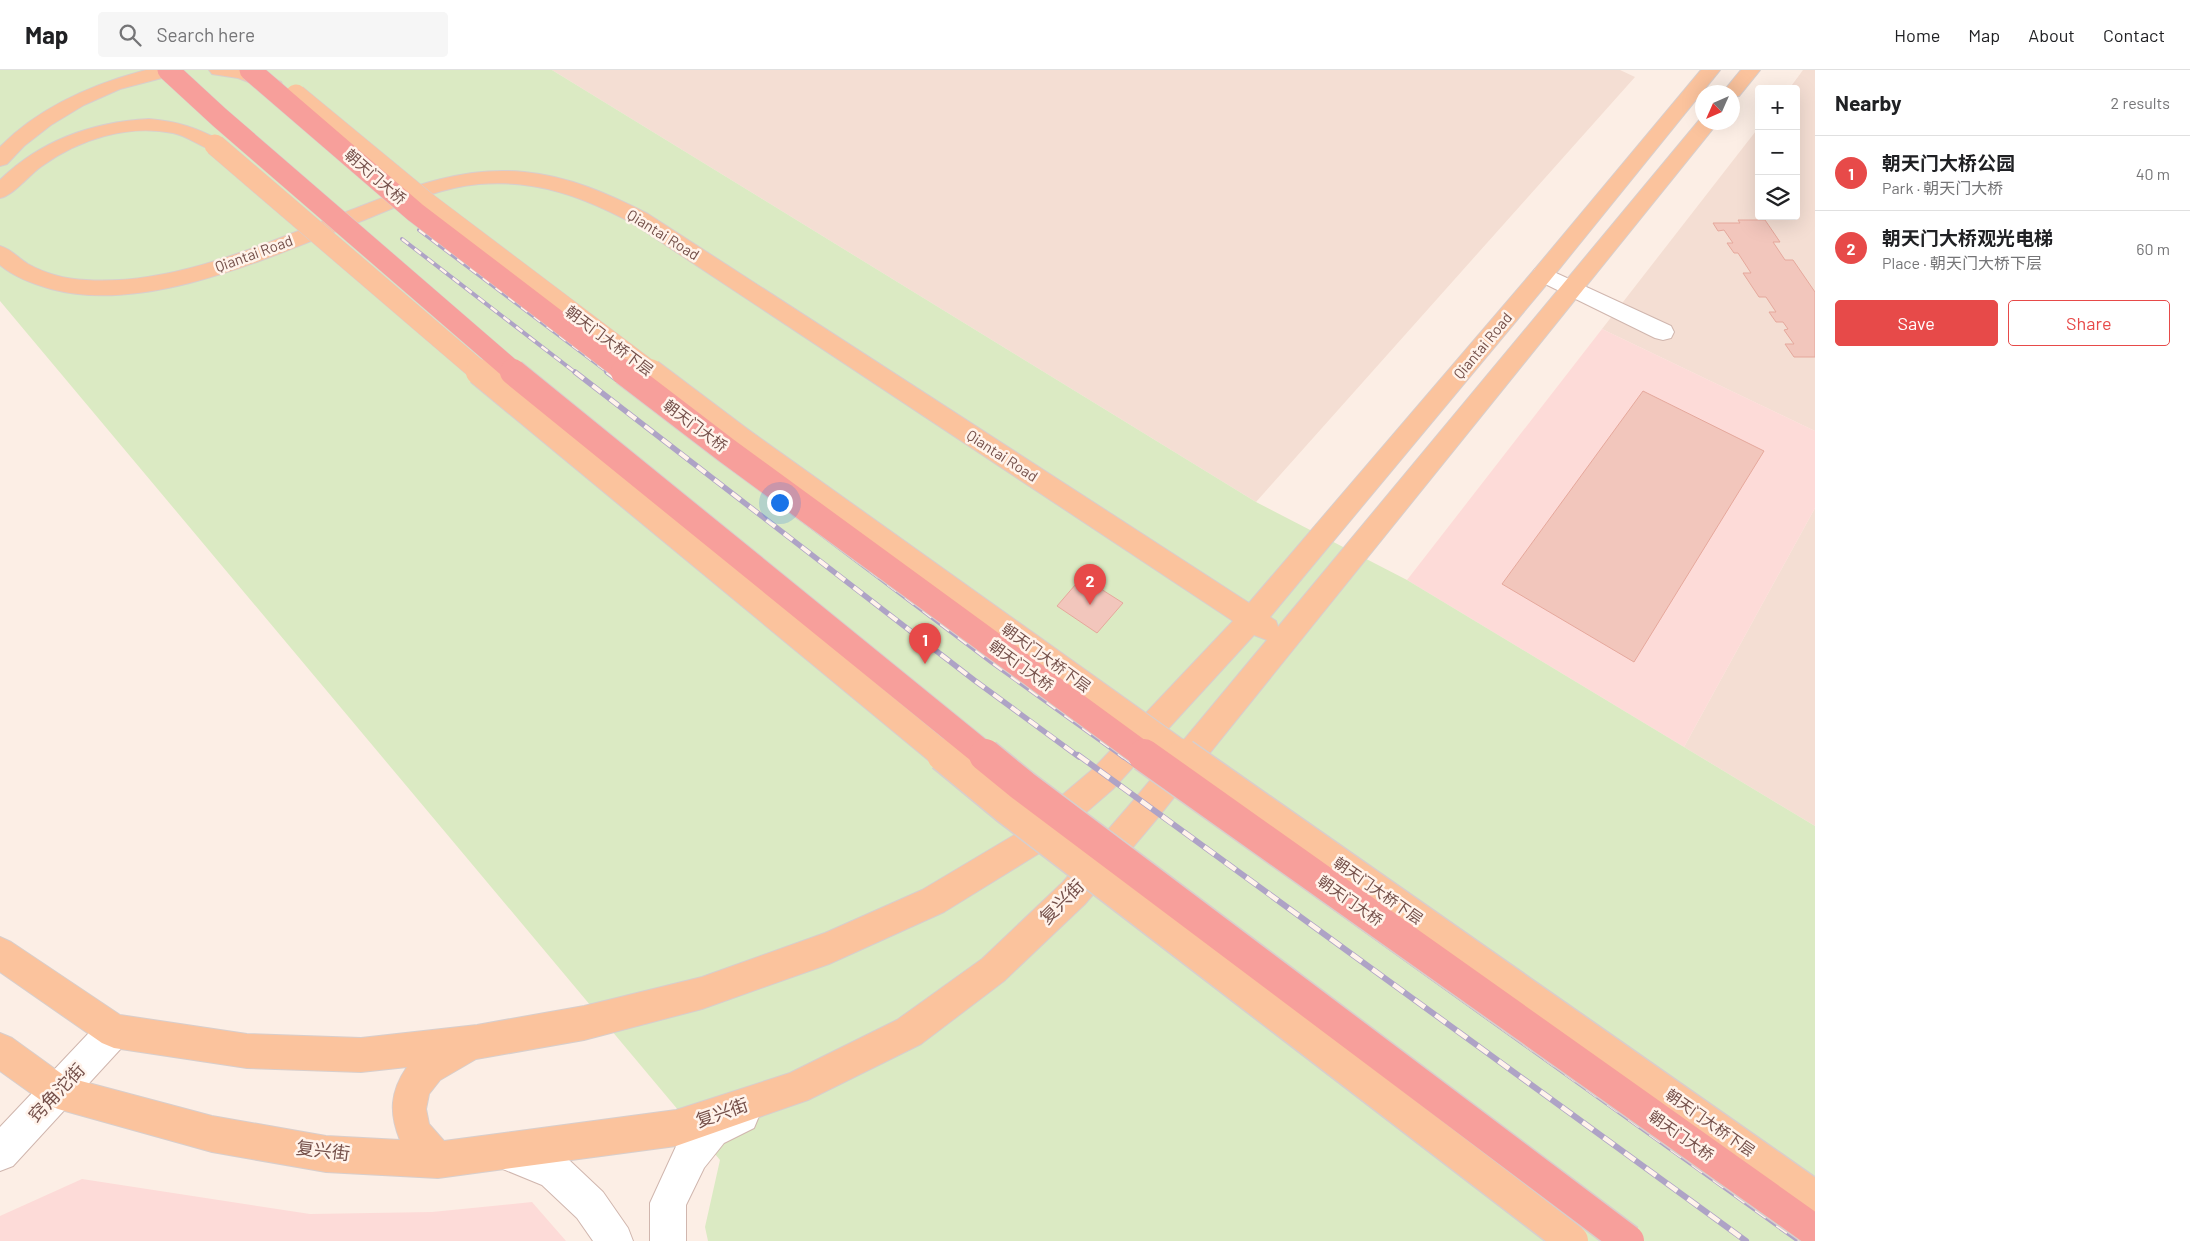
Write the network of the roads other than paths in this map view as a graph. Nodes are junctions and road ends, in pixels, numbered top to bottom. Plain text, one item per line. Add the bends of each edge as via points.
1 (169, 70) edge
2 (218, 70) edge
3 (250, 70) edge
4 (1711, 70) edge
5 (1751, 70) edge
6 (1738, 85) edge
7 (1701, 130) edge
8 (0, 160) edge
9 (0, 192) edge
10 (0, 253) edge
11 (1543, 274) junction
12 (1572, 287) junction
13 (1663, 332) dead end
14 (1252, 620) junction
15 (1284, 640) junction
16 (0, 952) edge
17 (114, 1031) junction
18 (477, 1042) junction
19 (0, 1050) edge
20 (796, 1088) junction
21 (58, 1092) junction
22 (506, 1152) junction
23 (0, 1153) edge
24 (438, 1160) junction
25 (1815, 1197) edge
26 (1815, 1231) edge
27 (616, 1241) edge
28 (668, 1241) edge
29 (1572, 1241) edge
30 (1628, 1241) edge

1 - 8 main road via 137,76 100,89 68,106 40,124 6,151
1 - 30 highway, bridge via 528,384 1022,786
2 - 25 main road, 朝天门大桥下层, bridge via 242,73 296,95 428,204 739,439 1106,701
3 - 26 highway, 朝天门大桥, bridge via 415,212 726,450 1082,711
4 - 11 main road, Qiantai Road
5 - 6 main road
7 - 12 main road, Qiantai Road
9 - 29 main road, bridge via 32,161 69,143 120,127 174,127 215,145 506,396 1006,807
10 - 14 main road, Qiantai Road via 39,279 80,288 132,287 184,278 227,265 433,185 523,176 562,185 603,198 641,219
11 - 12 street
11 - 14 main road, Qiantai Road
12 - 13 street
12 - 15 main road, Qiantai Road
14 - 15 main road, Qiantai Road
14 - 18 main road via 1103,779 1027,844 933,901 829,948 702,993 584,1023
15 - 20 main road, 复兴街 via 1074,893 993,970 909,1032
16 - 17 main road
17 - 18 main road via 247,1051 304,1053 361,1054
17 - 21 street, 窍角沱街
18 - 24 main road via 433,1064 416,1081 410,1101 411,1126 422,1146
19 - 21 main road, 复兴街
20 - 22 main road, 复兴街 via 676,1128
20 - 28 street via 712,1131 691,1154 668,1203
21 - 23 street, 窍角沱街
21 - 24 main road, 复兴街 via 212,1134 326,1154
22 - 24 main road, 复兴街
22 - 27 street via 555,1172 590,1204

